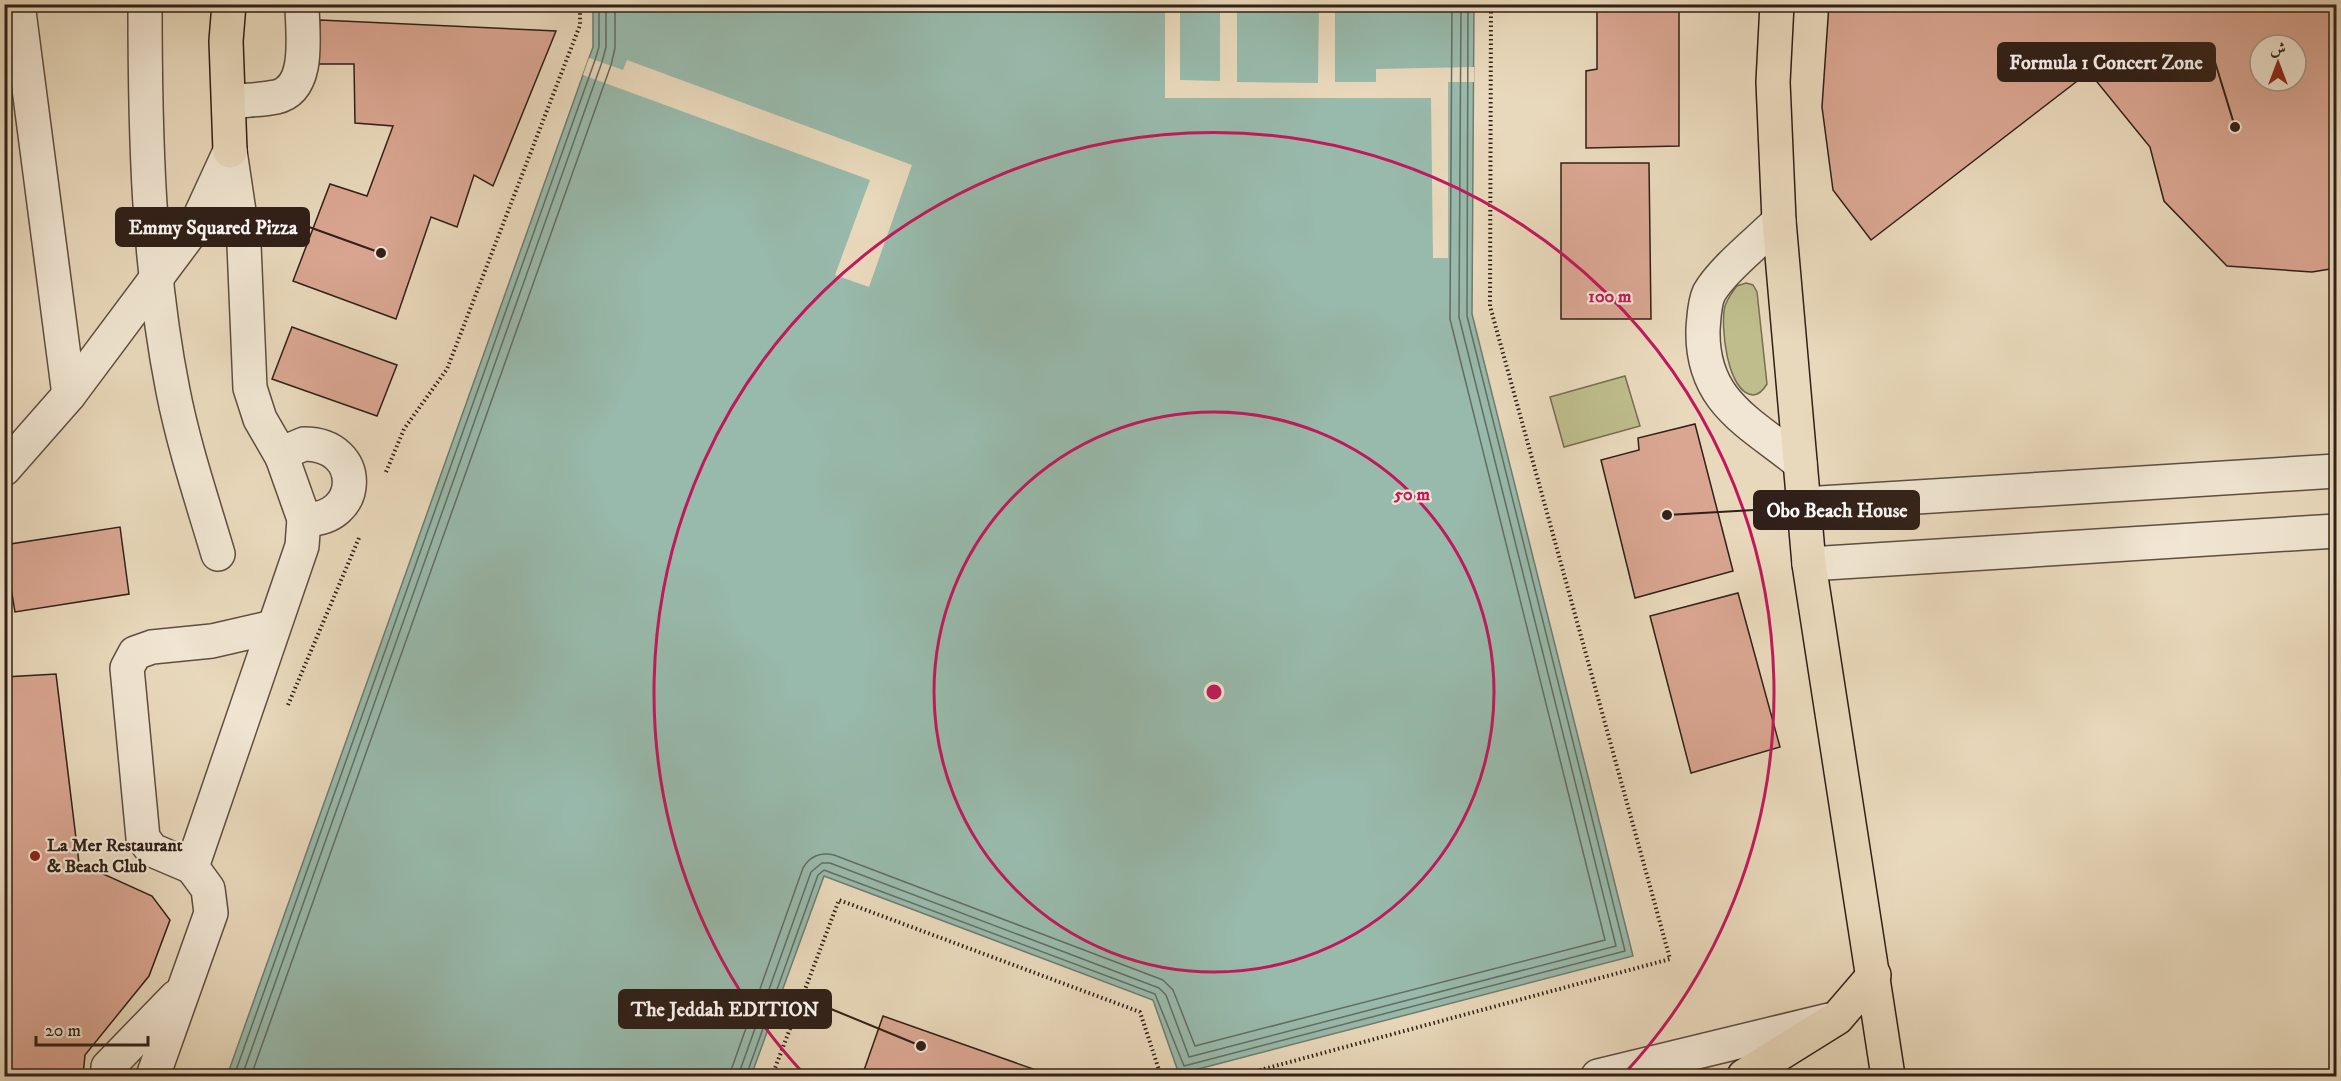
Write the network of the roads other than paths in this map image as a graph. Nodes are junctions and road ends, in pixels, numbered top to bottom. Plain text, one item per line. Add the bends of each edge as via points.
1 (18, 4) edge
2 (145, 4) edge
3 (229, 4) edge
4 (302, 4) edge
5 (1777, 4) edge
6 (229, 102) junction
7 (230, 151) junction
8 (1779, 220) junction
9 (157, 280) junction
10 (69, 395) junction
11 (282, 458) junction
12 (1800, 463) junction
13 (4, 470) edge
14 (2337, 471) edge
15 (1804, 504) junction
16 (304, 519) junction
17 (2337, 531) edge
18 (218, 554) dead end
19 (1809, 564) junction
20 (273, 627) junction
21 (192, 867) junction
22 (1874, 975) junction
23 (184, 990) junction
24 (1837, 1018) junction
25 (108, 1077) edge
26 (153, 1077) edge
27 (1598, 1077) edge
28 (1744, 1077) edge
29 (1888, 1077) edge

1 - 10 street
2 - 9 street via 149,185
3 - 6 main road
4 - 6 street via 301,75 292,89 278,96
5 - 8 main road via 1773,82
6 - 7 main road
7 - 9 street via 196,225
7 - 11 street via 244,245 250,388 260,419
8 - 12 main road
8 - 12 street via 1709,294 1703,345 1708,376 1717,392
9 - 10 street
9 - 18 street via 173,390
10 - 13 street
11 - 16 street
11 - 16 street via 304,444 317,444 339,454 346,464 349,488 345,500 328,516
12 - 15 main road
14 - 15 street
15 - 19 main road
16 - 20 street via 302,546
17 - 19 street
19 - 22 main road
20 - 21 street
20 - 21 street via 212,641 152,647 135,653 127,668 143,838 152,850
21 - 23 street via 208,889 211,913
22 - 24 main road
22 - 29 main road
23 - 25 street via 108,1066
23 - 26 street
24 - 27 street
24 - 28 main road

